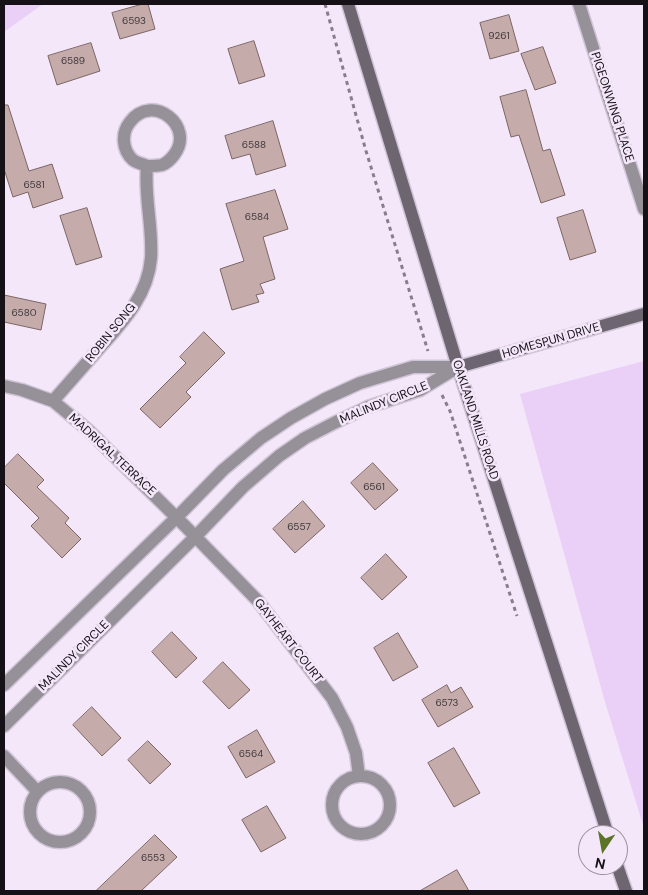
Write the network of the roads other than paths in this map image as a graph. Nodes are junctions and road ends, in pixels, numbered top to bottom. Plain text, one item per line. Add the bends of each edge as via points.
1 (348, 4) edge
2 (579, 4) edge
3 (147, 166) junction
4 (644, 210) edge
5 (644, 314) edge
6 (458, 367) junction
7 (4, 386) edge
8 (53, 401) junction
9 (181, 521) junction
10 (196, 536) junction
11 (4, 684) edge
12 (4, 726) edge
13 (4, 756) edge
14 (359, 776) junction
15 (37, 791) junction
16 (605, 825) edge
17 (621, 875) edge
18 (626, 891) edge

1 - 6 street, OAKLAND MILLS ROAD
2 - 4 street, PIGEONWING PLACE
3 - 3 street via 162,165 171,159 180,140 179,129 173,119 154,110 133,118 126,127 124,138 126,150 134,160
3 - 8 street, ROBIN SONG via 145,184 151,259 143,290 120,325
5 - 6 street, HOMESPUN DRIVE
6 - 9 street, MALINDY CIRCLE via 413,367 360,383 325,399 261,438 223,470
6 - 10 street, MALINDY CIRCLE via 420,390 368,407 305,438 243,487
6 - 16 street, OAKLAND MILLS ROAD
7 - 8 street, MADRIGAL TERRACE
8 - 9 street, MADRIGAL TERRACE via 88,430
9 - 10 street, GAYHEART COURT
9 - 11 street, MALINDY CIRCLE
10 - 12 street, MALINDY CIRCLE
10 - 14 street, GAYHEART COURT via 258,601 332,698 347,727 356,753
13 - 15 street
14 - 14 street via 349,778 335,791 332,811 342,827 360,834 370,833 385,822 390,804 384,786 368,776
15 - 15 street via 29,810 34,830 56,842 72,840 80,835 90,818 90,808 82,791 64,782 54,782
17 - 18 street

